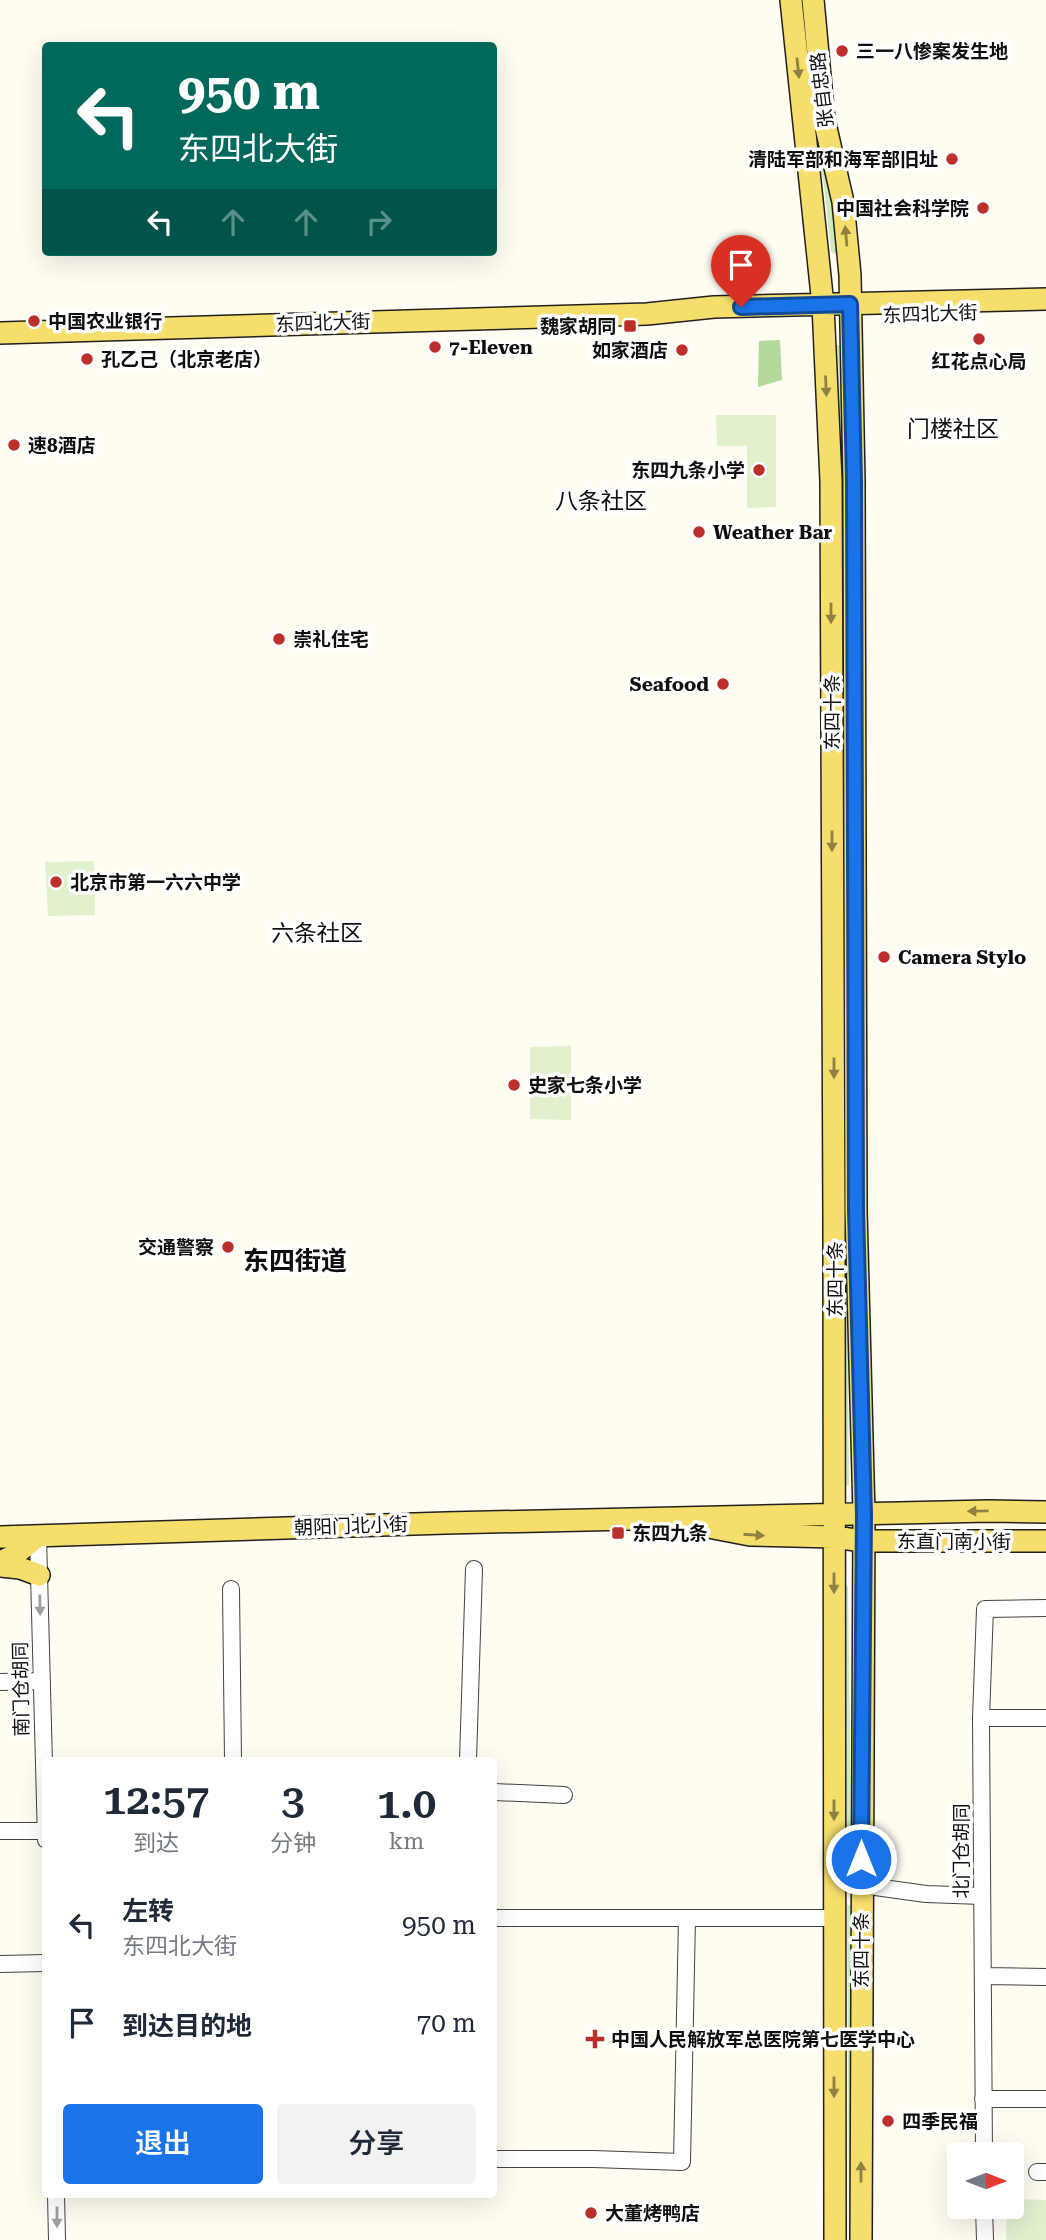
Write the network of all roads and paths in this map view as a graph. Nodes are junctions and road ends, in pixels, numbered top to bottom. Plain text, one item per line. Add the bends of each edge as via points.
1 (791, 0) edge
2 (813, 0) edge
3 (1046, 299) edge
4 (851, 310) junction
5 (823, 311) junction
6 (1046, 312) edge
7 (0, 333) edge
8 (1046, 1512) edge
9 (835, 1514) junction
10 (864, 1514) junction
11 (663, 1518) junction
12 (38, 1536) junction
13 (0, 1537) edge
14 (834, 1537) junction
15 (1046, 1541) edge
16 (863, 1542) junction
17 (0, 1564) edge
18 (474, 1569) dead end
19 (39, 1575) junction
20 (232, 1589) dead end
21 (1046, 1608) edge
22 (42, 1681) junction
23 (0, 1682) edge
24 (981, 1718) junction
25 (1046, 1718) edge
26 (44, 1757) edge
27 (233, 1757) edge
28 (468, 1757) edge
29 (497, 1792) edge
30 (564, 1795) dead end
31 (0, 1831) edge
32 (42, 1831) edge
33 (861, 1885) junction
34 (982, 1896) junction
35 (497, 1918) edge
36 (687, 1918) junction
37 (834, 1918) junction
38 (42, 1963) edge
39 (0, 1964) edge
40 (983, 1976) junction
41 (1046, 1977) edge
42 (983, 2099) junction
43 (1046, 2099) edge
44 (984, 2142) edge
45 (497, 2159) edge
46 (57, 2198) edge
47 (984, 2219) edge
48 (57, 2240) edge
49 (835, 2240) edge
50 (861, 2240) edge
51 (985, 2240) edge

1 -> 5 main road, 张自忠路
4 -> 2 main road, 张自忠路 via 843,202 824,119
3 - 4 main road, 东四北大街
4 - 5 main road, 东四北大街
4 - 6 main road, 东四北大街
4 - 10 main road, 东四十条 via 856,1210
5 - 7 main road, 东四北大街 via 714,307 647,314
5 -> 9 main road, 东四十条 via 831,481
8 -> 10 main road, 东直门南小街
9 - 10 main road, 东直门南小街
9 - 11 main road, 朝阳门北小街
9 - 14 main road, 东四十条
10 - 16 main road, 东四十条
11 - 12 main road, 朝阳门北小街
11 -> 14 main road, 朝阳门北小街 via 750,1535
12 - 13 main road, 朝阳门北小街
12 - 17 main road
12 - 19 street, 南门仓胡同
14 - 16 main road, 东直门南小街
14 -> 37 main road, 东四十条
15 - 16 main road, 东直门南小街
16 - 33 main road, 东四十条
17 - 19 main road
18 - 28 street
19 -> 22 street, 南门仓胡同
20 - 27 street
21 - 24 street, 北门仓胡同 via 985,1609
22 - 23 street
22 - 26 street, 南门仓胡同
24 - 25 street
24 - 34 street, 北门仓胡同
29 - 30 street
31 - 32 street
33 - 34 street
50 -> 33 main road, 东四十条
34 - 40 street, 北门仓胡同
35 - 36 street
36 - 37 street
36 - 45 street via 682,2162
37 -> 49 main road, 东四十条
38 - 39 street
40 - 41 street
40 - 42 street, 北门仓胡同
42 - 43 street
42 - 44 street, 北门仓胡同
46 -> 48 street
47 - 51 street

